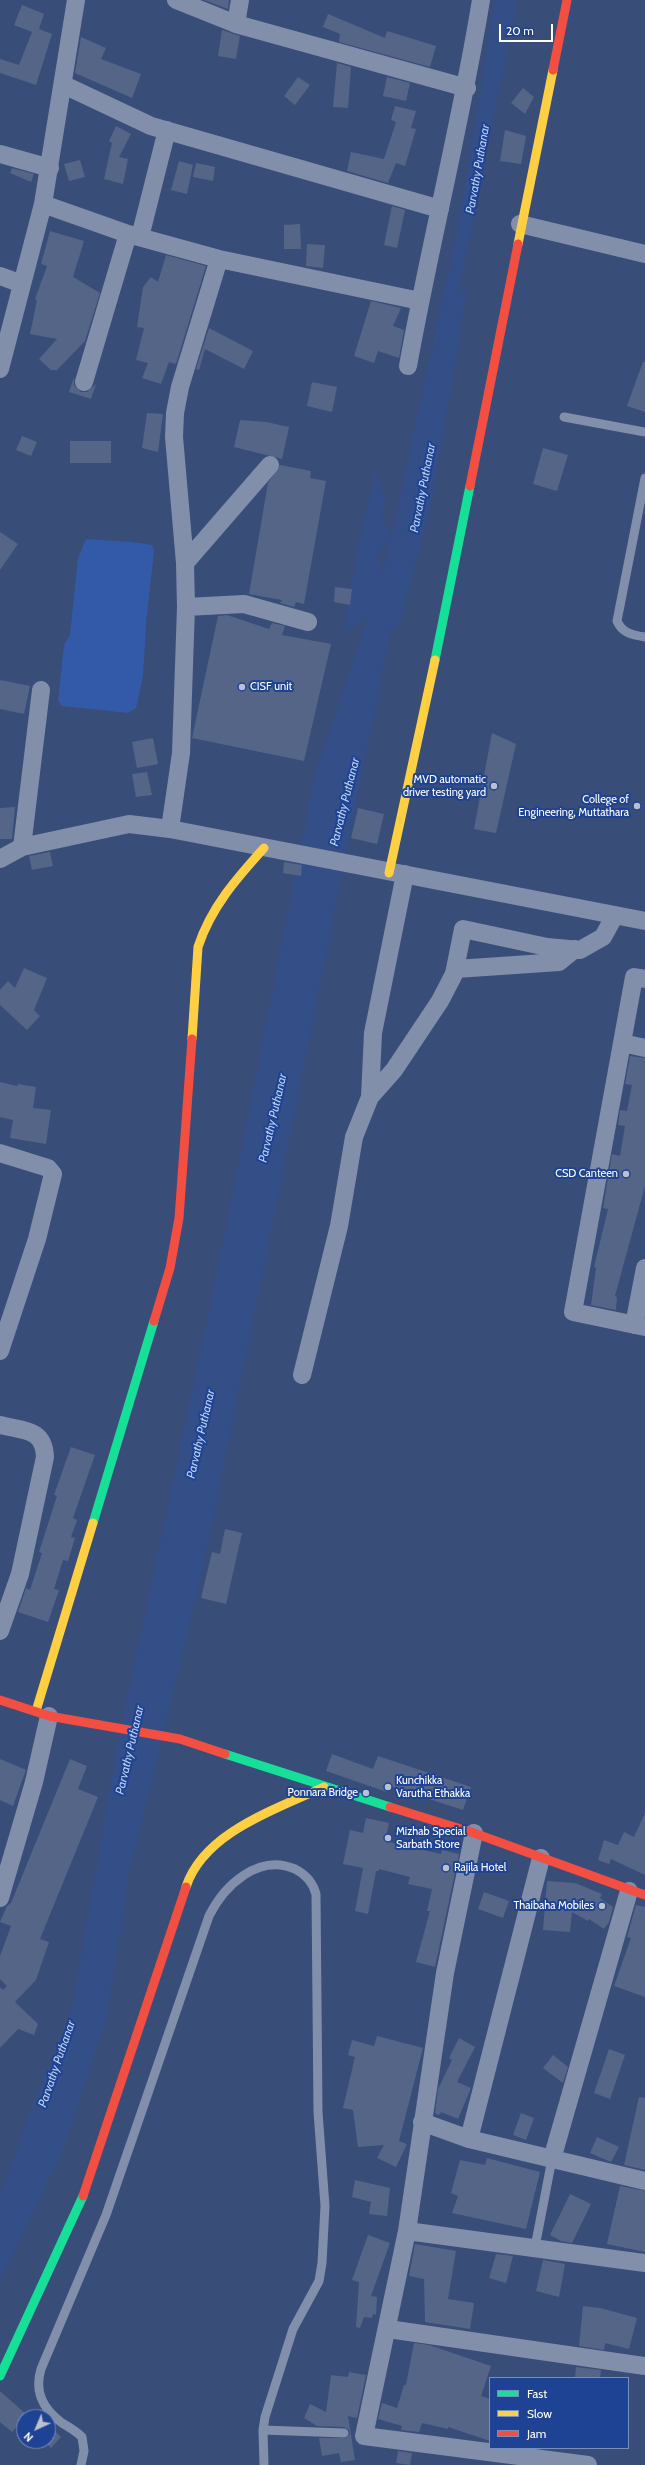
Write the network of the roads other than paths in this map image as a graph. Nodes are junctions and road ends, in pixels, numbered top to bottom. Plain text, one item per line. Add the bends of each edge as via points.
1 (76, 0) edge
2 (176, 0) edge
3 (240, 0) edge
4 (481, 0) edge
5 (567, 0) edge
6 (236, 24) junction
7 (64, 85) junction
8 (467, 88) junction
9 (167, 130) junction
10 (0, 154) edge
11 (50, 168) junction
12 (43, 204) junction
13 (440, 209) junction
14 (520, 224) junction
15 (134, 235) junction
16 (645, 254) edge
17 (219, 259) junction
18 (0, 276) edge
19 (22, 284) junction
20 (420, 301) junction
21 (408, 366) dead end
22 (0, 369) edge
23 (84, 382) dead end
24 (564, 416) dead end
25 (645, 432) edge
26 (270, 465) dead end
27 (645, 478) edge
28 (185, 563) junction
29 (186, 607) junction
30 (308, 622) dead end
31 (645, 637) edge
32 (42, 690) dead end
33 (170, 829) junction
34 (22, 847) junction
35 (264, 848) junction
36 (0, 859) edge
37 (397, 874) junction
38 (615, 916) junction
39 (645, 921) edge
40 (574, 949) junction
41 (456, 969) junction
42 (645, 979) edge
43 (622, 1043) junction
44 (645, 1048) edge
45 (370, 1097) junction
46 (0, 1153) edge
47 (645, 1272) edge
48 (639, 1326) edge
49 (0, 1352) edge
50 (302, 1375) dead end
51 (0, 1425) edge
52 (0, 1631) edge
53 (0, 1700) edge
54 (42, 1713) junction
55 (324, 1787) junction
56 (474, 1833) junction
57 (541, 1858) junction
58 (637, 1893) edge
59 (0, 1898) edge
60 (422, 2122) junction
61 (469, 2138) junction
62 (552, 2159) junction
63 (645, 2181) edge
64 (407, 2231) junction
65 (535, 2247) junction
66 (645, 2263) edge
67 (388, 2330) junction
68 (645, 2366) edge
69 (0, 2376) edge
70 (263, 2430) junction
71 (344, 2433) dead end
72 (80, 2465) edge
73 (264, 2465) edge
74 (588, 2465) edge

1 - 7 street
2 - 6 street
3 - 6 street
4 - 8 street
5 - 14 street
6 - 8 street
7 - 9 street via 151,126
7 - 11 street
8 - 13 street
9 - 13 street
9 - 15 street
10 - 11 street
11 - 12 street
12 - 15 street
12 - 19 street
13 - 20 street
14 - 16 street
14 - 37 street
15 - 17 street
15 - 23 street
17 - 20 street
17 - 28 street via 180,387 175,413 174,437
18 - 19 street
19 - 22 street
20 - 21 street
24 - 25 lane
26 - 28 street
27 - 31 lane via 617,621 620,628 627,633
28 - 29 street
29 - 30 street via 244,604
29 - 33 street via 181,753
32 - 34 street
33 - 34 street via 129,824
33 - 35 street
34 - 36 street
35 - 37 street
35 - 54 street via 237,878 203,927 198,947 179,1218 170,1268
37 - 38 street
37 - 45 street via 373,1033
38 - 39 street
38 - 40 street via 603,937 580,950
40 - 41 street via 559,962
40 - 41 street via 547,948 463,929
41 - 45 street via 440,1001 394,1070
42 - 43 street via 634,978
43 - 44 street
43 - 48 street via 573,1312
45 - 50 street via 354,1137 339,1226
46 - 49 street via 48,1168 53,1174 37,1239
47 - 48 street
51 - 52 street via 20,1429 40,1438 44,1445 44,1458 20,1574
53 - 54 street
54 - 55 street via 180,1739
54 - 59 street via 34,1782
55 - 56 street
55 - 69 street via 231,1831 205,1856 188,1880 82,2200
56 - 57 street
56 - 60 street via 445,1973
57 - 58 street
57 - 61 street
58 - 62 street
60 - 61 street
60 - 64 street
61 - 62 street
62 - 63 street
62 - 65 lane
64 - 65 street
64 - 67 street
65 - 66 street
67 - 68 street
67 - 74 street via 364,2436
70 - 71 lane
70 - 72 lane via 293,2330 319,2281 325,2225 318,2108 316,1894 306,1877 294,1869 279,1865 259,1868 236,1881 220,1896 209,1916 106,2215 41,2369 40,2399 55,2417 82,2437 84,2451
70 - 73 lane

